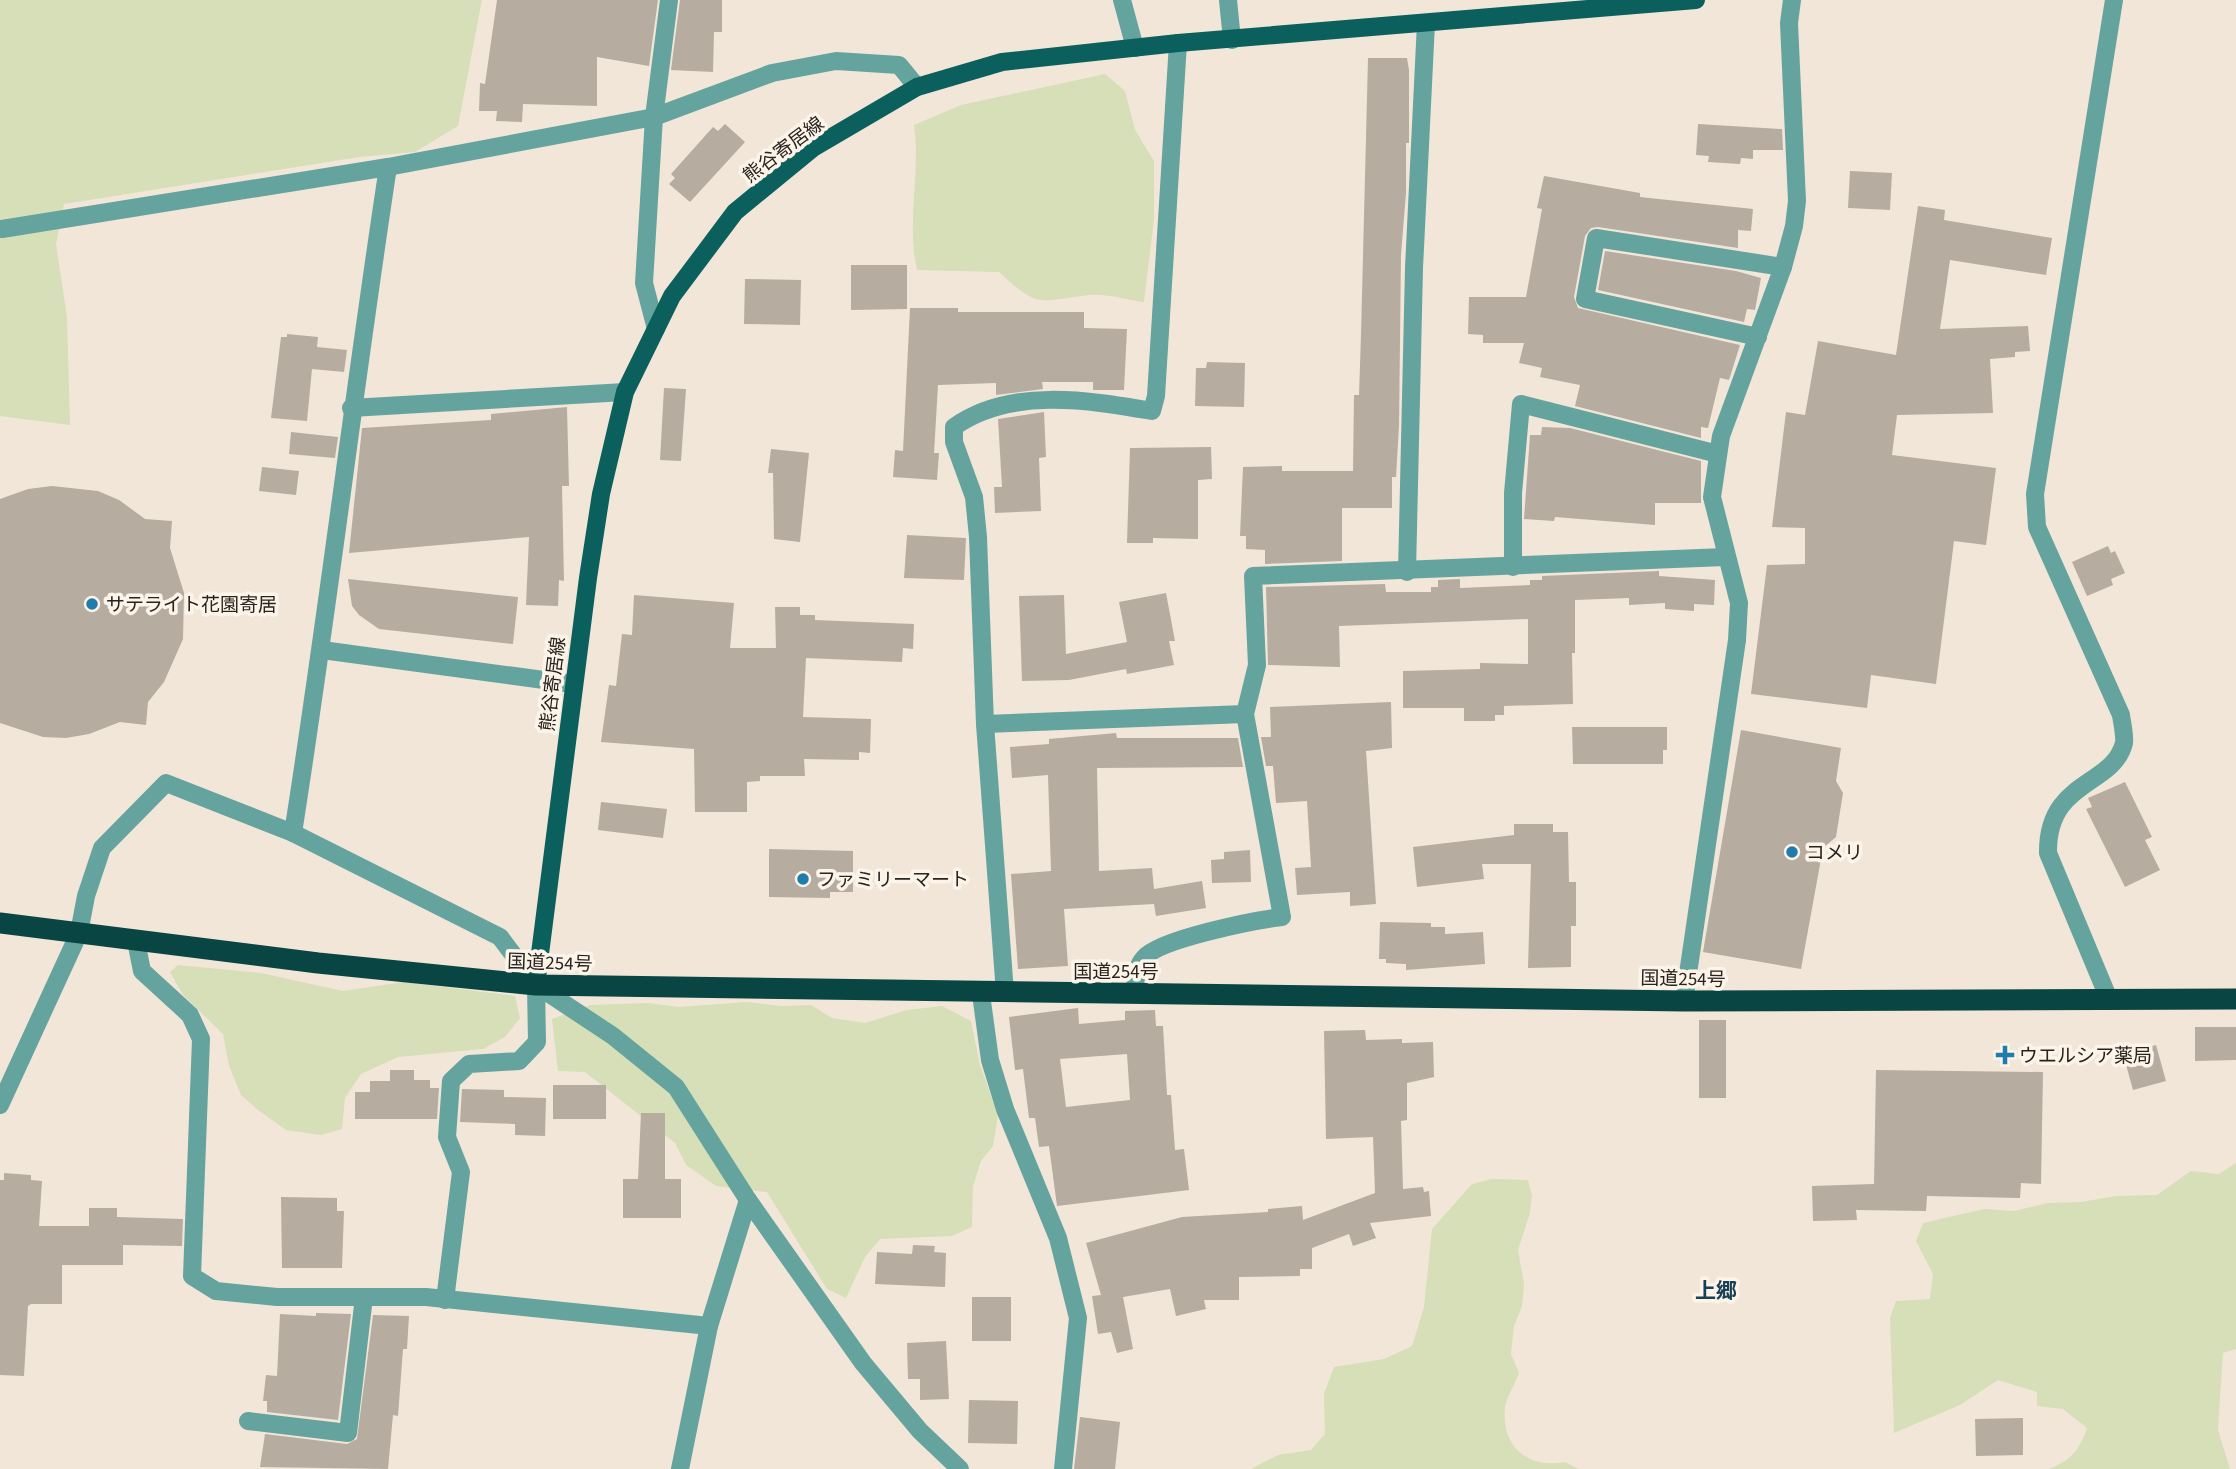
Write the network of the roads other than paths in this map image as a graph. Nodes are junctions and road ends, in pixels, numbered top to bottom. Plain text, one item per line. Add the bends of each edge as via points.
1 (669, 0) edge
2 (1122, 0) edge
3 (1228, 0) edge
4 (1696, 0) edge
5 (1793, 0) edge
6 (2114, 0) edge
7 (1426, 23) junction
8 (1233, 40) junction
9 (1178, 43) junction
10 (1135, 48) junction
11 (917, 87) junction
12 (654, 117) junction
13 (388, 167) junction
14 (2, 229) edge
15 (1783, 267) junction
16 (656, 329) junction
17 (1758, 337) junction
18 (625, 392) junction
19 (351, 408) junction
20 (1718, 454) junction
21 (1725, 557) junction
22 (1513, 567) junction
23 (1407, 572) junction
24 (322, 650) junction
25 (573, 684) junction
26 (1245, 714) junction
27 (985, 723) junction
28 (293, 833) junction
29 (0, 923) edge
30 (79, 933) junction
31 (136, 941) junction
32 (536, 985) junction
33 (1005, 993) junction
34 (981, 994) junction
35 (1134, 994) junction
36 (2108, 997) junction
37 (2236, 999) edge
38 (1684, 1002) junction
39 (0, 1105) edge
40 (748, 1200) junction
41 (364, 1297) junction
42 (445, 1300) junction
43 (709, 1326) junction
44 (248, 1421) dead end
45 (680, 1469) edge
46 (960, 1469) edge
47 (1063, 1469) edge

1 - 12 street
2 - 10 street
3 - 8 street
4 - 7 main road, 熊谷寄居線
5 - 15 street via 1788,23 1797,201
6 - 36 street via 2035,494 2037,527 2121,715 2124,742 2113,762 2066,797 2048,830 2048,853
7 - 8 main road, 熊谷寄居線
7 - 23 street via 1414,268
8 - 9 main road, 熊谷寄居線
9 - 10 main road, 熊谷寄居線
9 - 27 street via 1152,411 1054,400 992,407 954,426 954,442 974,497
10 - 11 main road, 熊谷寄居線 via 1002,62
11 - 12 street via 899,65 836,61 772,74
11 - 16 main road, 熊谷寄居線 via 813,148 735,212 673,296
12 - 13 street
12 - 16 street via 644,283
13 - 14 street
13 - 19 street
15 - 17 street
15 - 17 street via 1596,238 1586,299
16 - 18 main road, 熊谷寄居線
17 - 20 street
18 - 19 street
18 - 25 main road, 熊谷寄居線 via 601,494
19 - 24 street
20 - 21 street via 1712,496
20 - 22 street via 1521,404 1513,493
21 - 22 street
21 - 38 street via 1739,603 1737,640
22 - 23 street
23 - 26 street via 1252,576 1257,664
24 - 25 street
24 - 28 street
25 - 32 main road, 熊谷寄居線
26 - 27 street
26 - 35 street via 1282,917 1177,942 1146,955 1137,968
27 - 33 street
28 - 30 street via 166,783 103,848
28 - 32 street via 500,937
29 - 30 highway, 国道254号
30 - 31 highway, 国道254号
30 - 39 street
31 - 32 highway, 国道254号
31 - 41 street via 142,971 190,1015 201,1039 192,1276 216,1291 277,1297
32 - 34 highway, 国道254号
32 - 40 street via 613,1036 676,1087
32 - 42 street via 537,1042 519,1061 469,1064 451,1081 447,1137 461,1172
33 - 34 highway, 国道254号
33 - 35 highway, 国道254号
34 - 47 street via 990,1060 1017,1142 1058,1238 1078,1318
35 - 38 highway, 国道254号
36 - 37 highway, 国道254号
36 - 38 highway, 国道254号
40 - 43 street
40 - 46 street via 863,1363 920,1431
41 - 42 street
41 - 44 street via 348,1433
42 - 43 street
43 - 45 street

